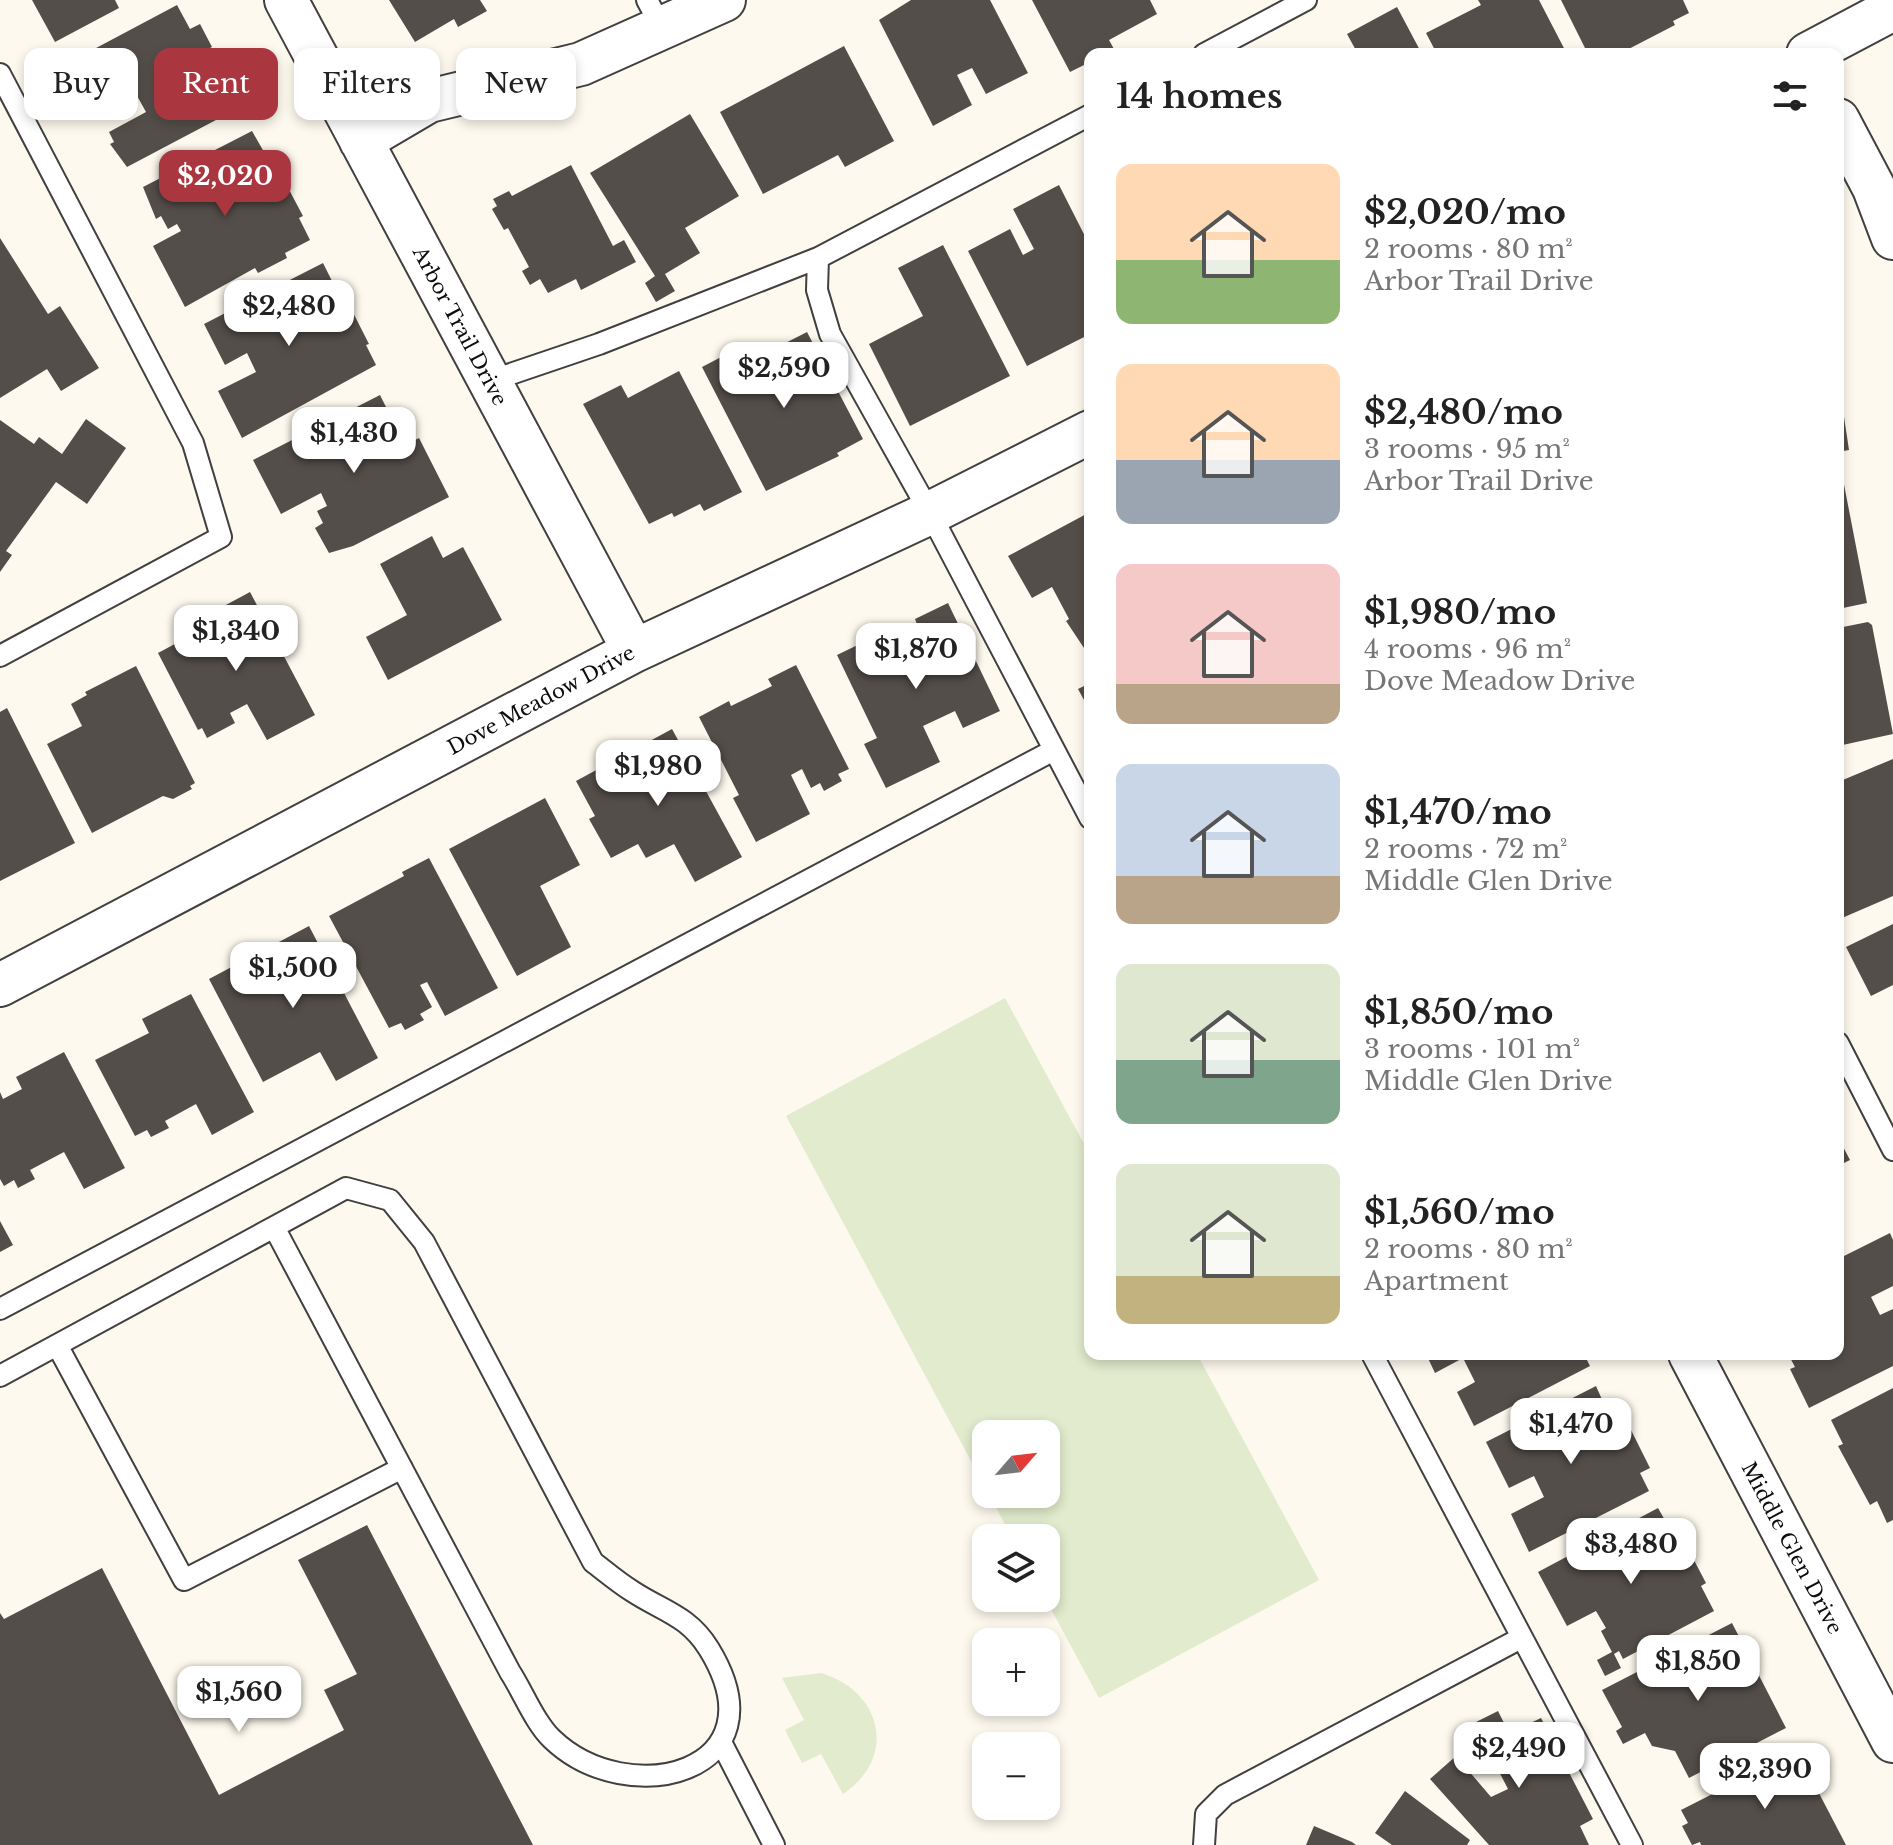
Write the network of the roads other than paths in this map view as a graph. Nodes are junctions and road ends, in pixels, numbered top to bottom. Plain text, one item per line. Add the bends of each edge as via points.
1 (286, 0) edge
2 (724, 0) edge
3 (1306, 0) edge
4 (1893, 9) edge
5 (655, 14) edge
6 (1215, 48) edge
7 (1819, 48) edge
8 (0, 74) edge
9 (1084, 118) edge
10 (1844, 131) edge
11 (361, 141) junction
12 (1893, 238) edge
13 (818, 258) junction
14 (490, 381) junction
15 (1084, 435) edge
16 (930, 513) junction
17 (634, 651) junction
18 (0, 656) edge
19 (1054, 750) junction
20 (1084, 807) edge
21 (0, 985) edge
22 (1844, 1055) edge
23 (1893, 1150) edge
24 (274, 1227) junction
25 (0, 1309) edge
26 (57, 1345) junction
27 (1375, 1360) edge
28 (1693, 1360) edge
29 (0, 1376) edge
30 (402, 1468) junction
31 (1521, 1638) junction
32 (1893, 1741) edge
33 (721, 1742) junction
34 (774, 1845) edge
35 (1204, 1845) edge
36 (1632, 1845) edge

1 - 11 street, Arbor Trail Drive
2 - 5 street
3 - 6 lane
4 - 7 street
5 - 11 street via 581,64 429,101
8 - 18 lane via 193,443 221,537
9 - 13 lane
10 - 12 street
11 - 14 street, Arbor Trail Drive
13 - 14 lane
13 - 16 lane via 817,290 830,334
14 - 17 street, Arbor Trail Drive
15 - 16 street, Dove Meadow Drive
16 - 17 street, Dove Meadow Drive
16 - 19 lane
17 - 21 street, Dove Meadow Drive
19 - 20 lane
19 - 25 lane
22 - 23 lane
24 - 26 lane
24 - 30 lane
24 - 33 lane via 346,1188 390,1200 424,1242 593,1562 634,1593 674,1611 708,1647 727,1685 729,1717
26 - 29 lane
26 - 30 lane via 184,1580
27 - 31 lane
28 - 32 street, Middle Glen Drive
30 - 33 lane via 551,1739 592,1764 656,1776 696,1767
31 - 35 lane via 1225,1795 1206,1814
31 - 36 lane
33 - 34 lane

